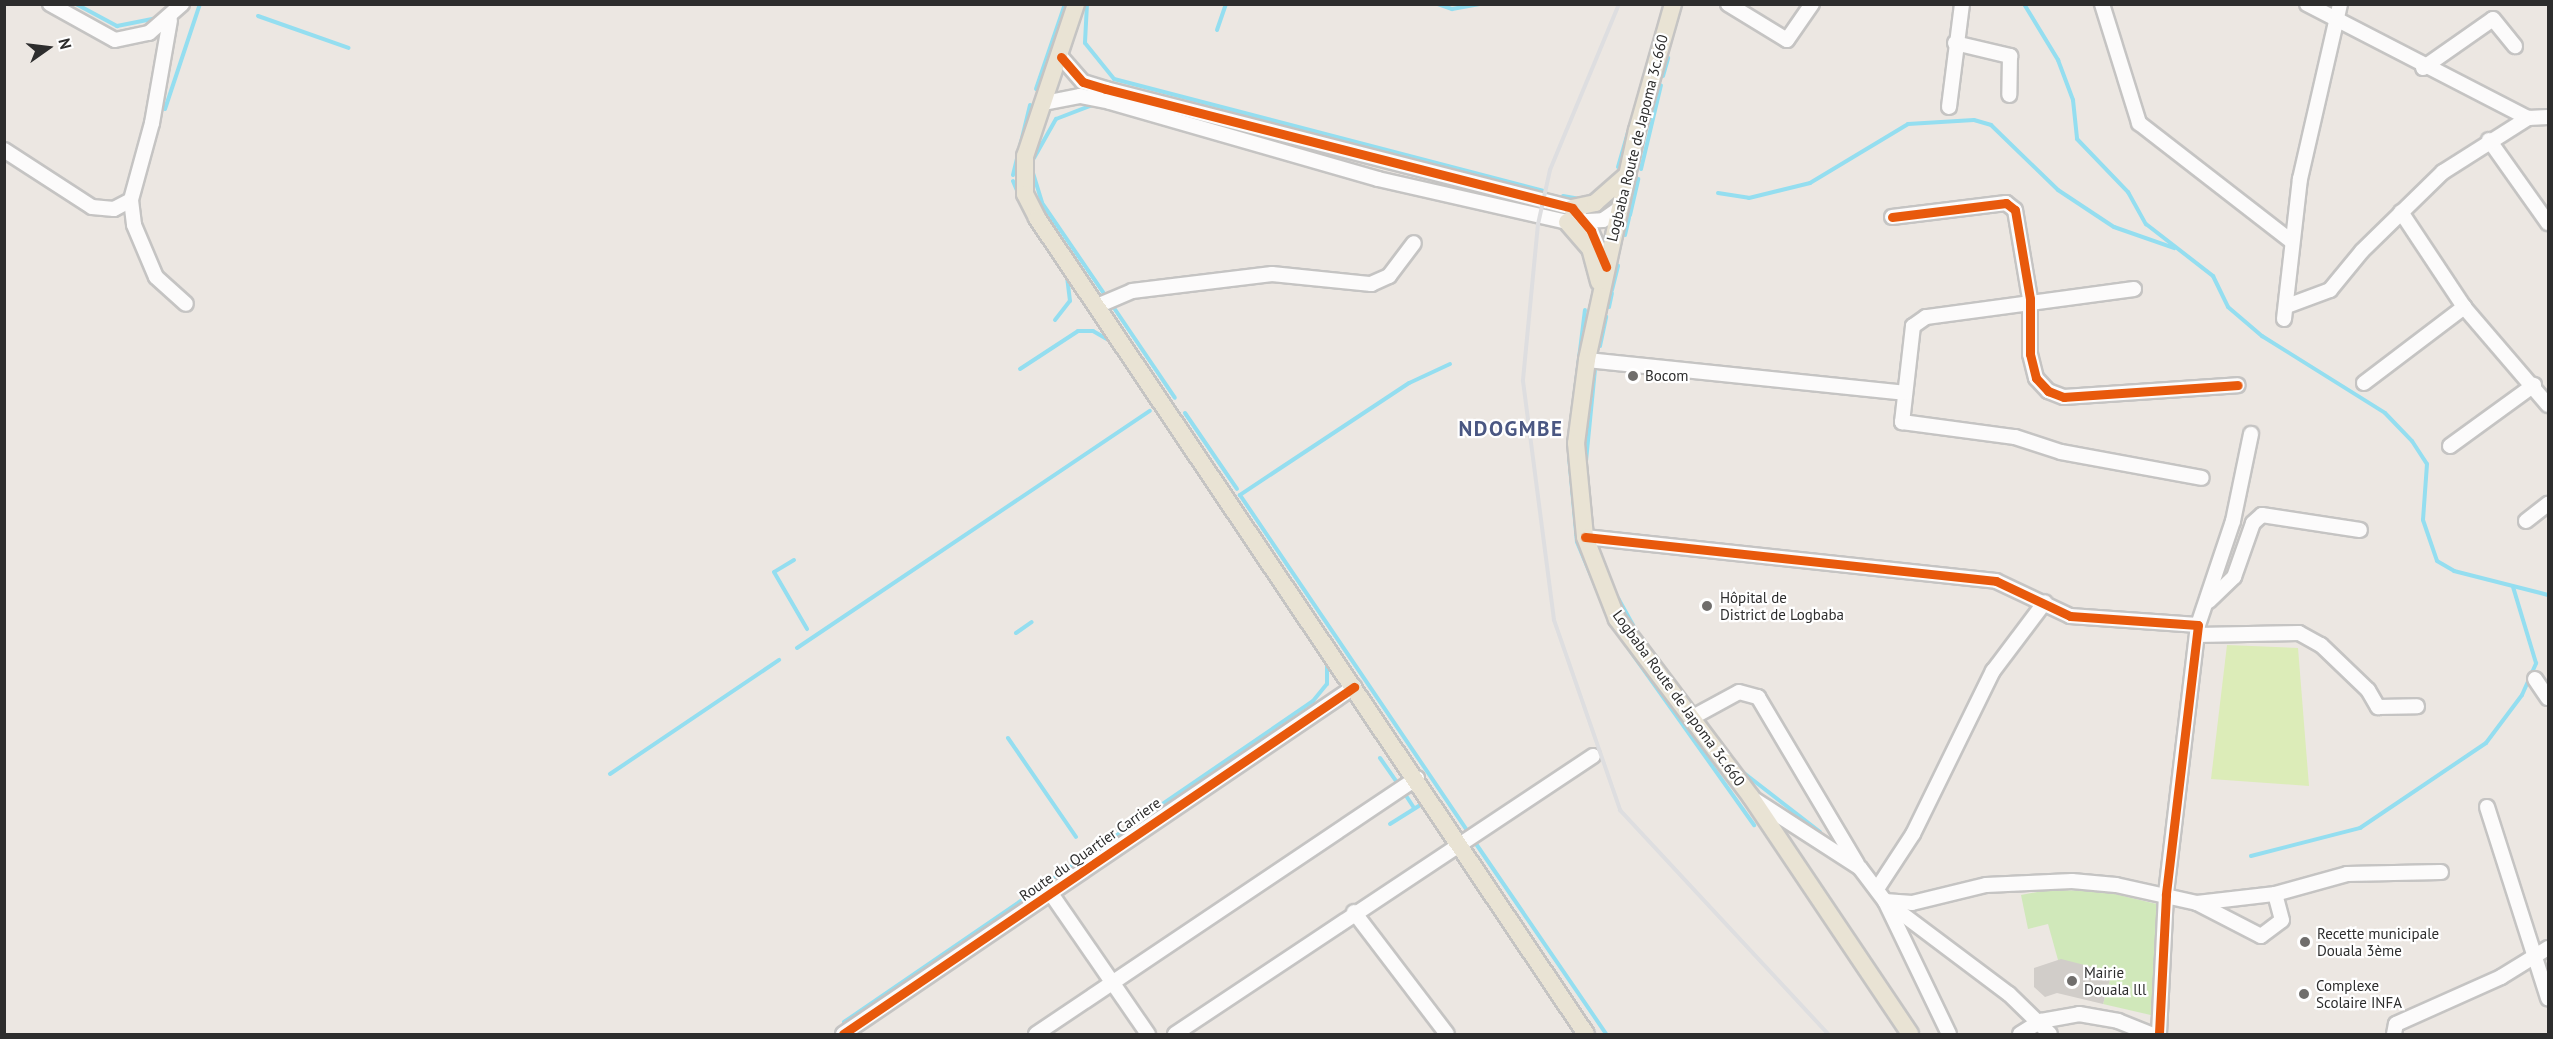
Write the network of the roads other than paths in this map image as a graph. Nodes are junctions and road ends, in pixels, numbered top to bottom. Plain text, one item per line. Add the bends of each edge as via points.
1 (50, 4) edge
2 (182, 4) edge
3 (1076, 4) edge
4 (1673, 4) edge
5 (1728, 4) edge
6 (1812, 4) edge
7 (1962, 4) edge
8 (2102, 4) edge
9 (2307, 4) edge
10 (2339, 12) edge
11 (170, 20) junction
12 (1955, 43) junction
13 (2515, 46) dead end
14 (1061, 57) junction
15 (2423, 68) junction
16 (2008, 95) dead end
17 (1044, 103) junction
18 (1949, 107) dead end
19 (2548, 117) edge
20 (2528, 118) junction
21 (2489, 140) junction
22 (4, 150) edge
23 (1628, 173) junction
24 (131, 200) junction
25 (1620, 208) junction
26 (2402, 212) junction
27 (1570, 215) junction
28 (1892, 217) dead end
29 (1586, 223) junction
30 (2548, 223) edge
31 (2291, 241) junction
32 (1414, 243) dead end
33 (1606, 267) junction
34 (2134, 289) dead end
35 (1600, 295) junction
36 (2030, 299) junction
37 (186, 304) dead end
38 (1097, 306) junction
39 (2464, 307) junction
40 (1587, 360) junction
41 (2364, 383) dead end
42 (2238, 385) dead end
43 (2534, 385) junction
44 (1904, 393) junction
45 (2548, 405) edge
46 (2251, 434) dead end
47 (2450, 446) dead end
48 (2202, 478) dead end
49 (2548, 504) edge
50 (2526, 521) dead end
51 (2360, 530) dead end
52 (1584, 537) junction
53 (2209, 601) junction
54 (2045, 602) junction
55 (2197, 630) junction
56 (2535, 679) dead end
57 (1354, 687) junction
58 (2548, 698) edge
59 (2417, 706) dead end
60 (1693, 717) junction
61 (1593, 756) dead end
62 (1417, 778) junction
63 (1751, 797) junction
64 (2487, 807) dead end
65 (1461, 843) junction
66 (1860, 868) junction
67 (2441, 872) dead end
68 (2276, 894) junction
69 (1052, 895) junction
70 (1881, 895) junction
71 (2166, 895) junction
72 (2197, 903) junction
73 (1354, 912) junction
74 (2548, 948) edge
75 (2534, 957) junction
76 (1114, 981) junction
77 (2548, 998) edge
78 (2041, 1021) junction
79 (843, 1035) edge
80 (1036, 1035) edge
81 (1148, 1035) edge
82 (1175, 1035) edge
83 (1447, 1035) edge
84 (1586, 1035) edge
85 (1910, 1035) edge
86 (1949, 1035) edge
87 (2020, 1035) edge
88 (2050, 1035) edge
89 (2151, 1035) edge
90 (2159, 1035) edge
91 (2394, 1035) edge

1 - 11 street via 115,40 149,33
2 - 11 street
3 - 14 main road
4 - 23 main road, Logbaba Route de Japoma 3c.660
5 - 6 street via 1786,40
7 - 12 street
8 - 31 street via 2139,123
9 - 10 street
10 - 15 street
10 - 31 street via 2320,78
11 - 24 street via 152,123
12 - 16 street via 2010,57
12 - 18 street
13 - 15 street via 2493,19
14 - 17 main road
14 - 27 street via 1083,82
15 - 20 street
17 - 27 street via 1080,96 1110,102 1378,179
17 - 38 main road via 1025,156 1025,194
19 - 20 street
20 - 21 street
21 - 26 street via 2443,172
21 - 30 street
22 - 24 street via 92,207 114,209
23 - 25 main road, Logbaba Route de Japoma 3c.660
23 - 27 main road via 1595,203
24 - 37 street via 134,225 156,277
25 - 29 street via 1608,218
25 - 33 main road, Logbaba Route de Japoma 3c.660
26 - 31 street via 2330,290 2285,312
26 - 39 street
27 - 29 street
27 - 35 main road via 1590,248
28 - 36 street via 2006,203 2020,219
29 - 33 street
32 - 38 street via 1389,276 1371,284 1272,274 1132,291
33 - 35 main road, Logbaba Route de Japoma 3c.660
34 - 36 street
35 - 40 main road, Logbaba Route de Japoma 3c.660
36 - 42 street via 2030,354 2036,378 2049,391 2064,397
36 - 44 street via 1948,312 1913,326
38 - 57 main road
39 - 41 street
39 - 43 street
40 - 44 street
40 - 52 main road, Logbaba Route de Japoma 3c.660 via 1576,443
43 - 45 street
43 - 47 street
44 - 48 street via 1902,422 2015,437 2061,452
46 - 53 street
49 - 50 street
51 - 53 street via 2262,515 2253,523 2234,577 2223,592
52 - 54 street via 1996,581
52 - 60 main road, Logbaba Route de Japoma 3c.660 via 1617,619
53 - 55 street
54 - 55 street via 2070,616
54 - 70 street via 1993,671
55 - 59 street via 2299,633 2321,645 2368,690 2378,707
55 - 71 street
56 - 58 street
57 - 62 main road
57 - 69 street, Route du Quartier Carriere
60 - 63 main road, Logbaba Route de Japoma 3c.660
60 - 66 street via 1739,692 1758,697
61 - 65 street
62 - 65 main road
62 - 76 street
63 - 66 street
63 - 85 main road, Logbaba Route de Japoma 3c.660
64 - 75 street
65 - 73 street
65 - 84 main road
66 - 70 street
67 - 68 street via 2347,874
68 - 72 street
68 - 72 street via 2282,920 2261,936
69 - 76 street
69 - 79 street, Route du Quartier Carriere
70 - 71 street via 1912,903 1986,885 2072,881
70 - 78 street
70 - 86 street
71 - 72 street
71 - 90 street
73 - 82 street
73 - 83 street
74 - 75 street
75 - 77 street
75 - 91 street via 2396,1024
76 - 80 street
76 - 81 street
78 - 87 street
78 - 88 street
78 - 89 street via 2079,1014 2118,1021

